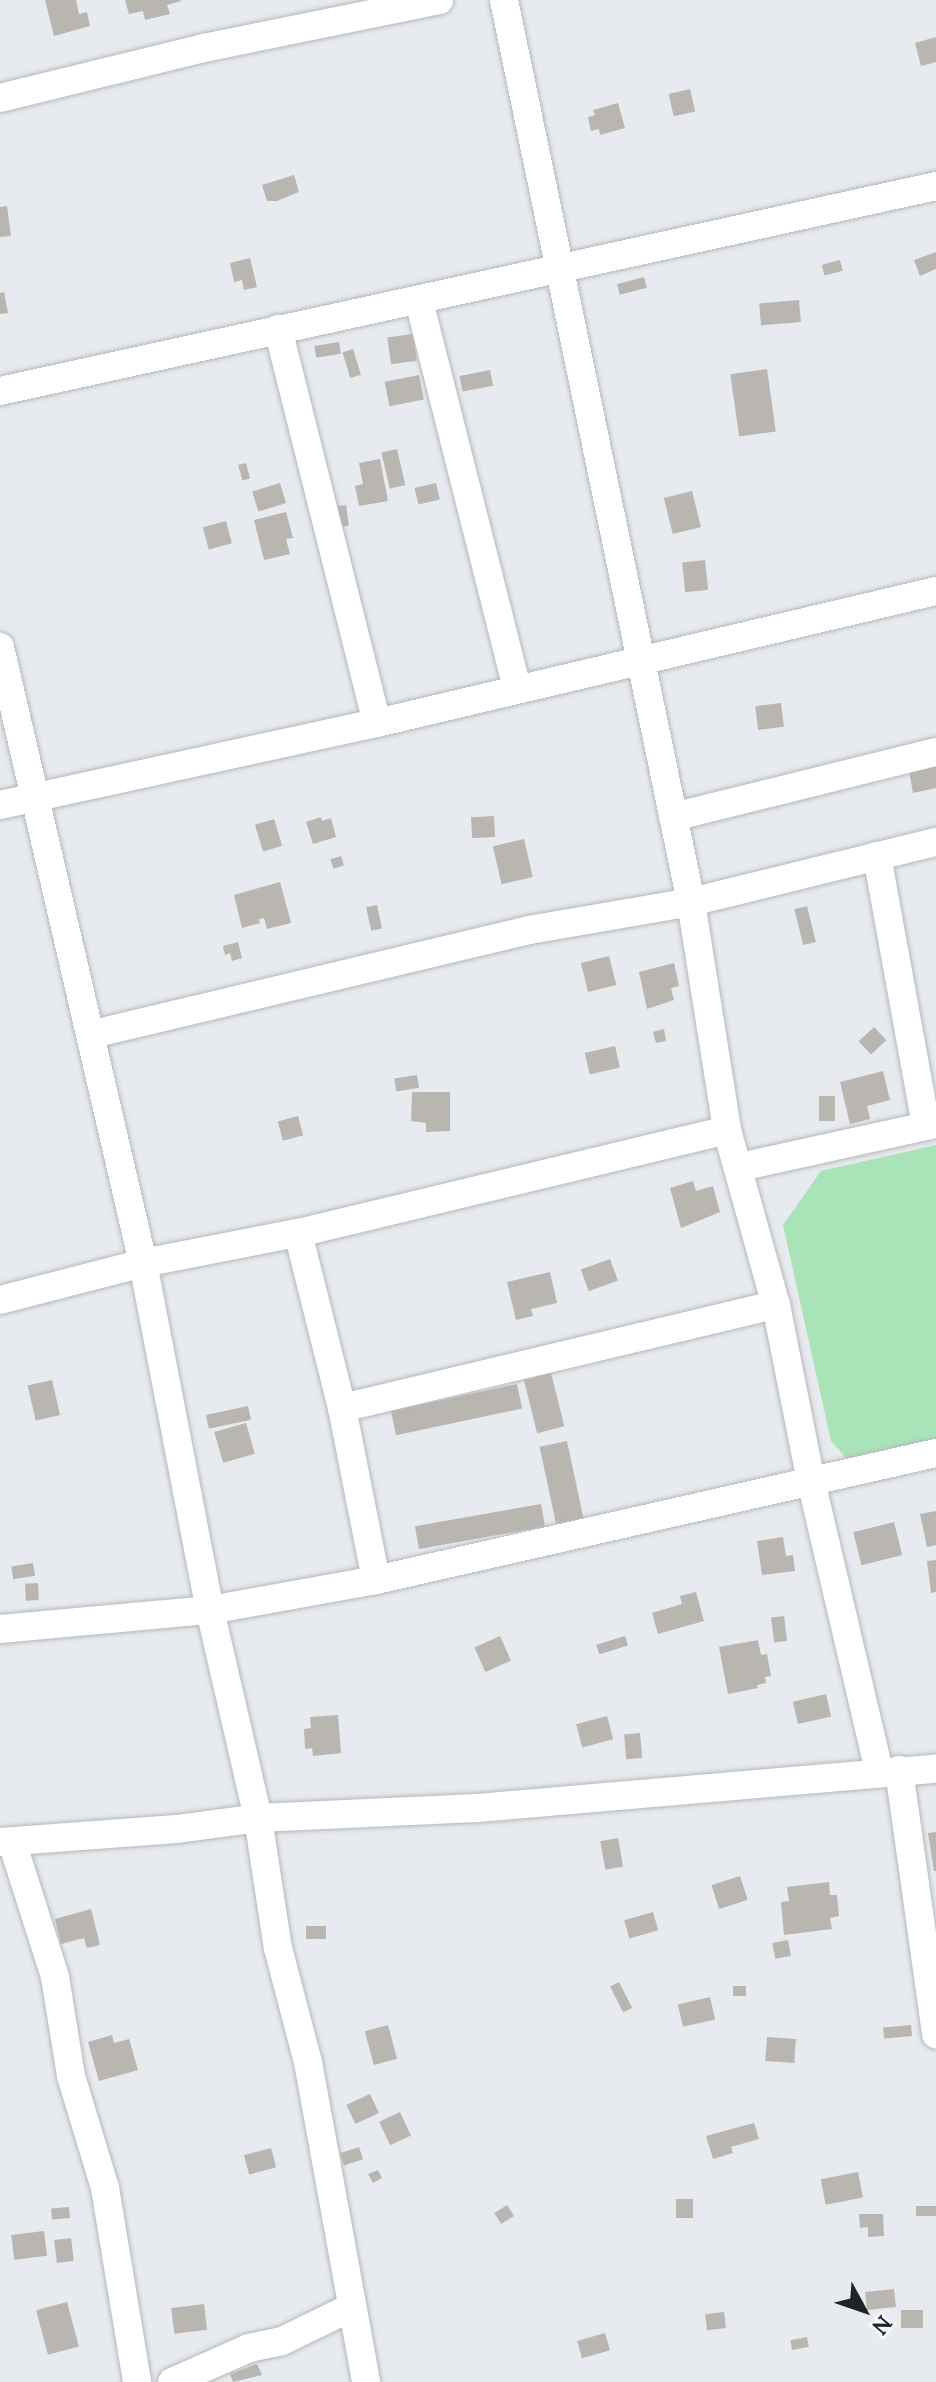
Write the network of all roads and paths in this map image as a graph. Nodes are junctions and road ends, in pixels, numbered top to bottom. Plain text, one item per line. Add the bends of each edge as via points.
1 (439, 0) edge
2 (504, 0) edge
3 (0, 98) edge
4 (936, 186) edge
5 (561, 270) junction
6 (419, 301) junction
7 (278, 329) junction
8 (0, 391) edge
9 (936, 591) edge
10 (0, 647) edge
11 (640, 660) junction
12 (517, 688) junction
13 (377, 723) junction
14 (936, 752) edge
15 (33, 798) junction
16 (0, 805) edge
17 (673, 817) junction
18 (936, 842) edge
19 (877, 856) junction
20 (691, 902) junction
21 (93, 1034) junction
22 (931, 1125) edge
23 (727, 1130) junction
24 (740, 1167) junction
25 (298, 1233) junction
26 (143, 1263) junction
27 (0, 1300) edge
28 (776, 1305) junction
29 (342, 1408) junction
30 (936, 1453) edge
31 (811, 1481) junction
32 (376, 1580) junction
33 (210, 1610) junction
34 (0, 1629) edge
35 (936, 1769) edge
36 (889, 1771) junction
37 (258, 1818) junction
38 (6, 1842) edge
39 (936, 2034) edge
40 (352, 2307) junction
41 (137, 2382) edge
42 (172, 2382) edge
43 (366, 2382) edge

1 - 3 street via 204,48
2 - 5 street
4 - 5 street
5 - 6 street
5 - 11 street
6 - 7 street
6 - 12 street
7 - 8 street
7 - 13 street
9 - 11 street
10 - 15 street
11 - 12 street
11 - 17 street
12 - 13 street
13 - 15 street
14 - 17 street
15 - 16 street
15 - 21 street
17 - 20 street
18 - 19 street
19 - 20 street
19 - 22 street
20 - 21 street via 529,930
20 - 23 street
21 - 26 street
22 - 24 street
23 - 24 street
23 - 25 street
24 - 28 street
25 - 26 street
25 - 29 street
26 - 27 street
26 - 33 street
28 - 29 street
28 - 31 street
29 - 32 street
30 - 31 street
31 - 32 street
31 - 36 street
32 - 33 street
33 - 34 street
33 - 37 street
35 - 36 street
36 - 37 street via 477,1808
36 - 39 street
37 - 38 street
37 - 40 street via 278,1948 308,2062
38 - 41 street via 55,1977 71,2076 105,2188
40 - 42 street via 282,2341 249,2348
40 - 43 street

